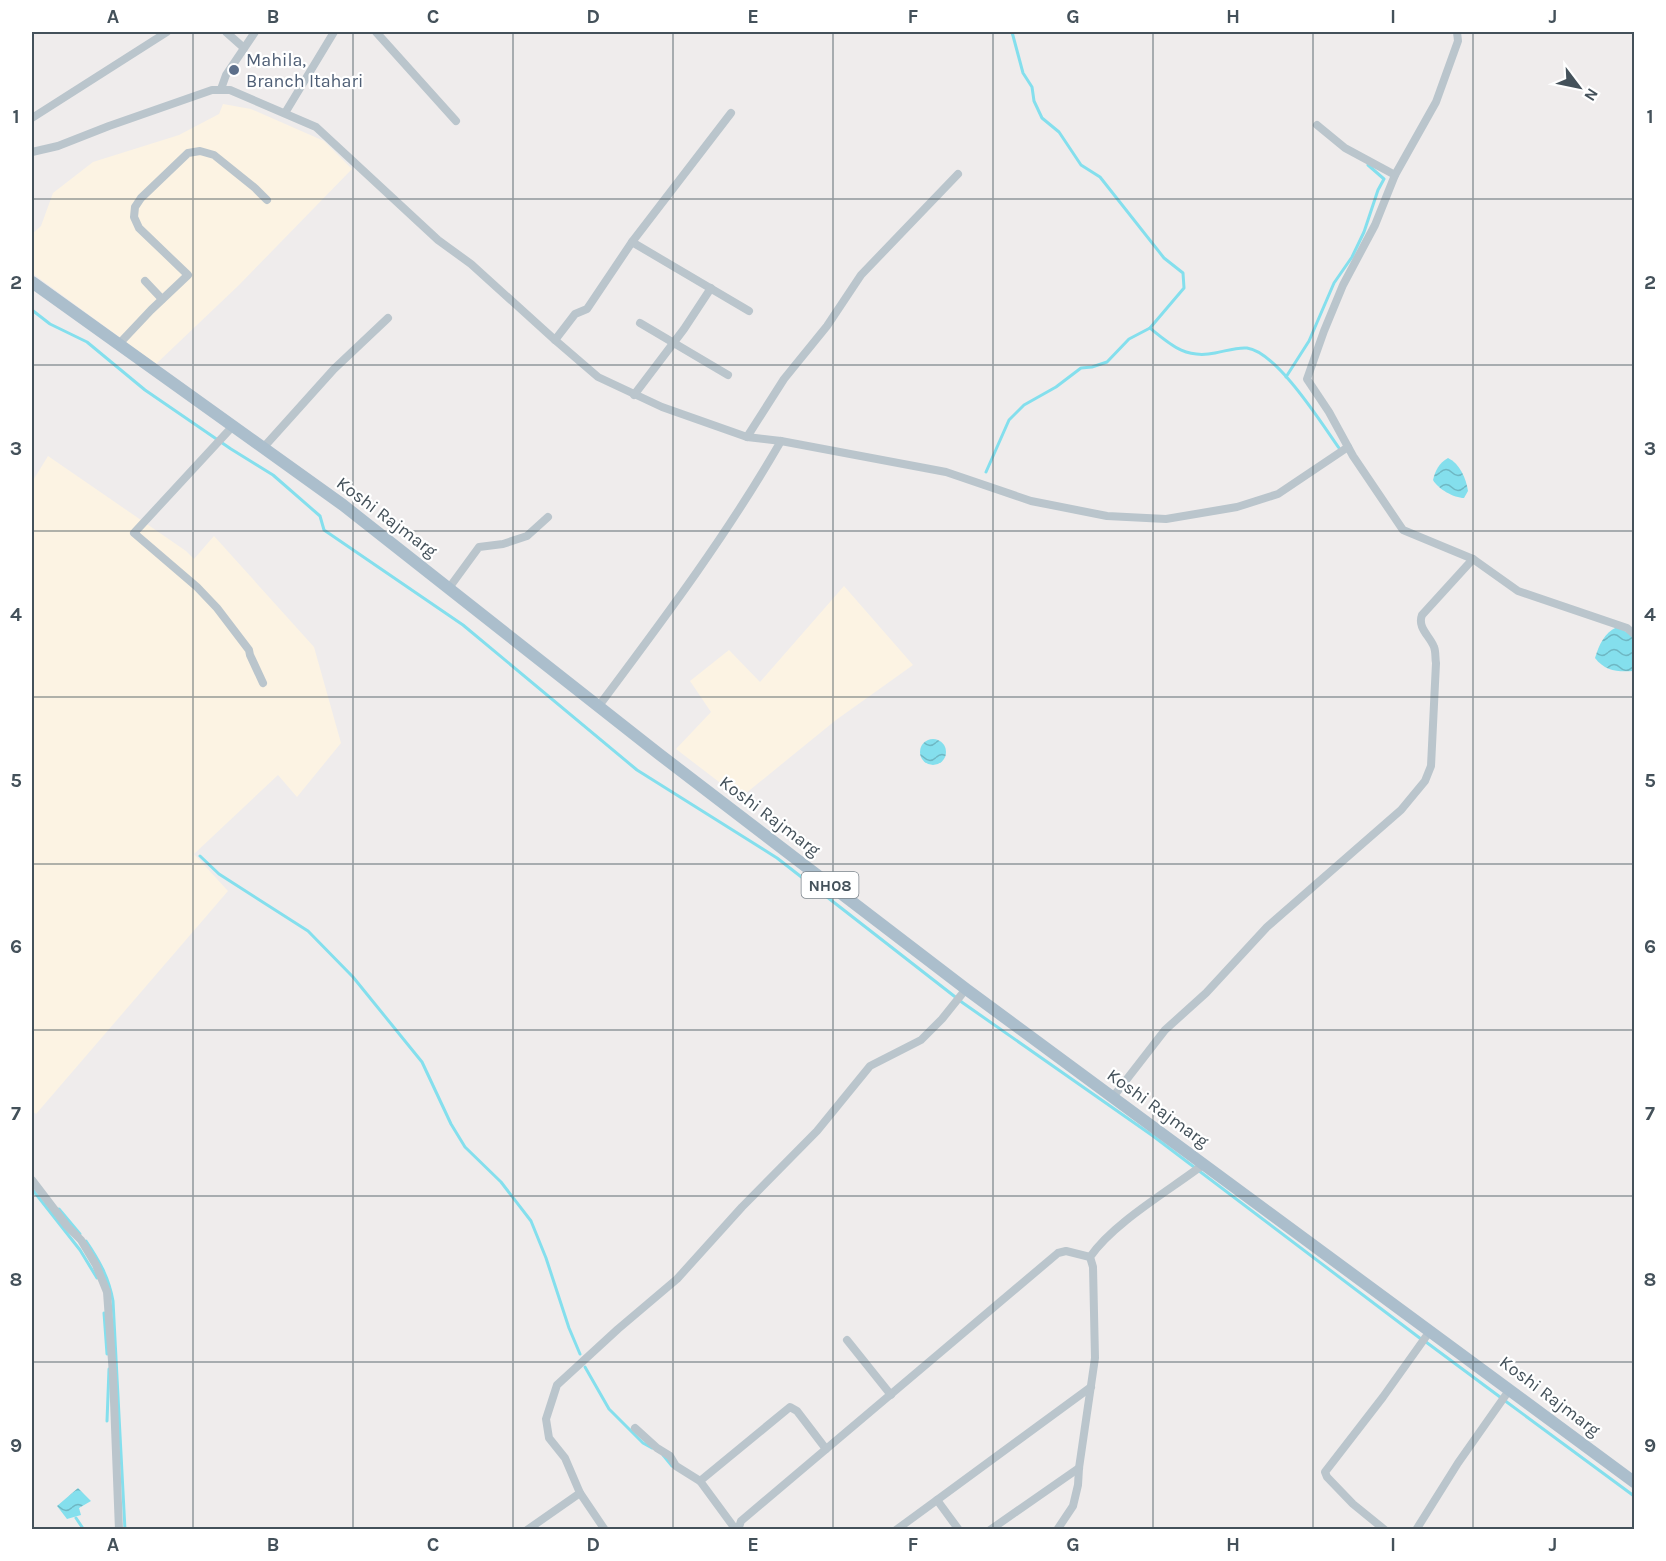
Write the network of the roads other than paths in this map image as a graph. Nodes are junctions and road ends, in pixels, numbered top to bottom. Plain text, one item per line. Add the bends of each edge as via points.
1 (167, 32) edge
2 (226, 32) edge
3 (255, 32) edge
4 (334, 32) edge
5 (376, 32) edge
6 (1457, 32) edge
7 (244, 48) junction
8 (221, 89) junction
9 (285, 113) junction
10 (731, 113) dead end
11 (32, 118) edge
12 (456, 121) dead end
13 (1317, 125) dead end
14 (32, 152) edge
15 (958, 174) dead end
16 (1395, 175) junction
17 (267, 200) dead end
18 (632, 242) junction
19 (145, 281) dead end
20 (32, 282) edge
21 (711, 288) junction
22 (162, 299) junction
23 (749, 311) dead end
24 (388, 318) dead end
25 (640, 323) dead end
26 (555, 340) junction
27 (675, 342) junction
28 (118, 345) junction
29 (728, 375) dead end
30 (634, 395) junction
31 (232, 427) junction
32 (747, 436) junction
33 (781, 441) junction
34 (1348, 447) junction
35 (262, 448) junction
36 (548, 517) dead end
37 (1473, 559) junction
38 (449, 588) junction
39 (1635, 634) edge
40 (263, 683) dead end
41 (598, 707) junction
42 (964, 992) junction
43 (1113, 1097) junction
44 (1204, 1164) junction
45 (32, 1180) edge
46 (1090, 1257) junction
47 (1430, 1331) junction
48 (848, 1340) dead end
49 (1091, 1387) junction
50 (1510, 1389) junction
51 (891, 1395) junction
52 (636, 1428) dead end
53 (826, 1449) junction
54 (1079, 1468) junction
55 (700, 1480) junction
56 (1635, 1482) edge
57 (580, 1493) junction
58 (937, 1500) junction
59 (119, 1530) edge
60 (527, 1530) edge
61 (604, 1530) edge
62 (737, 1530) edge
63 (896, 1530) edge
64 (959, 1530) edge
65 (990, 1530) edge
66 (1057, 1530) edge
67 (1385, 1530) edge
68 (1416, 1530) edge

1 - 11 street
2 - 7 street
3 - 7 street
4 - 9 street
5 - 12 street
6 - 16 street via 1458,41 1436,102
7 - 8 street
8 - 9 street
8 - 14 street
9 - 26 street via 316,127 438,240 471,264
10 - 18 street
13 - 16 street via 1345,148
15 - 32 street via 861,274
16 - 34 street via 1335,304 1307,380
17 - 22 street via 214,155 188,153 172,168 141,198 134,217 139,228 188,275
18 - 21 street
18 - 26 street via 587,309 575,314
19 - 22 street
20 - 28 main road, Koshi Rajmarg / NH08
21 - 23 street
21 - 27 street
22 - 28 street
24 - 35 street via 334,369
25 - 27 street
26 - 30 street via 598,377
27 - 29 street
27 - 30 street
28 - 31 main road, Koshi Rajmarg / NH08
30 - 32 street
31 - 35 main road, Koshi Rajmarg / NH08
31 - 40 street via 135,533 217,608 249,650
32 - 33 street
33 - 34 street via 946,472 1031,501 1107,516 1166,519 1237,507 1278,494
33 - 41 street via 703,566
34 - 37 street via 1403,530
35 - 38 main road, Koshi Rajmarg / NH08
36 - 38 street via 527,536 479,547
37 - 39 street via 1518,591
37 - 43 street via 1420,618 1434,648 1436,663 1431,766 1425,781 1401,810 1267,927 1206,993 1165,1030
38 - 41 main road, Koshi Rajmarg / NH08
41 - 42 main road, Koshi Rajmarg / NH08
42 - 43 main road, Koshi Rajmarg / NH08
42 - 57 street via 921,1040 870,1066 817,1131 677,1279 557,1385 546,1419 549,1438 565,1458
43 - 44 main road, Koshi Rajmarg / NH08
44 - 46 street via 1115,1230
44 - 47 main road, Koshi Rajmarg / NH08
45 - 59 street via 81,1240 107,1292
46 - 49 street via 1095,1358
46 - 51 street via 1058,1253
47 - 50 main road, Koshi Rajmarg / NH08
47 - 67 street via 1326,1472 1353,1504
48 - 51 street
49 - 54 street
49 - 58 street
50 - 56 main road, Koshi Rajmarg / NH08
50 - 68 street
51 - 53 street
52 - 55 street via 670,1456 676,1466
53 - 55 street via 790,1407
53 - 62 street via 741,1521
54 - 65 street
54 - 66 street via 1076,1498
55 - 62 street
57 - 60 street
57 - 61 street
58 - 63 street
58 - 64 street

